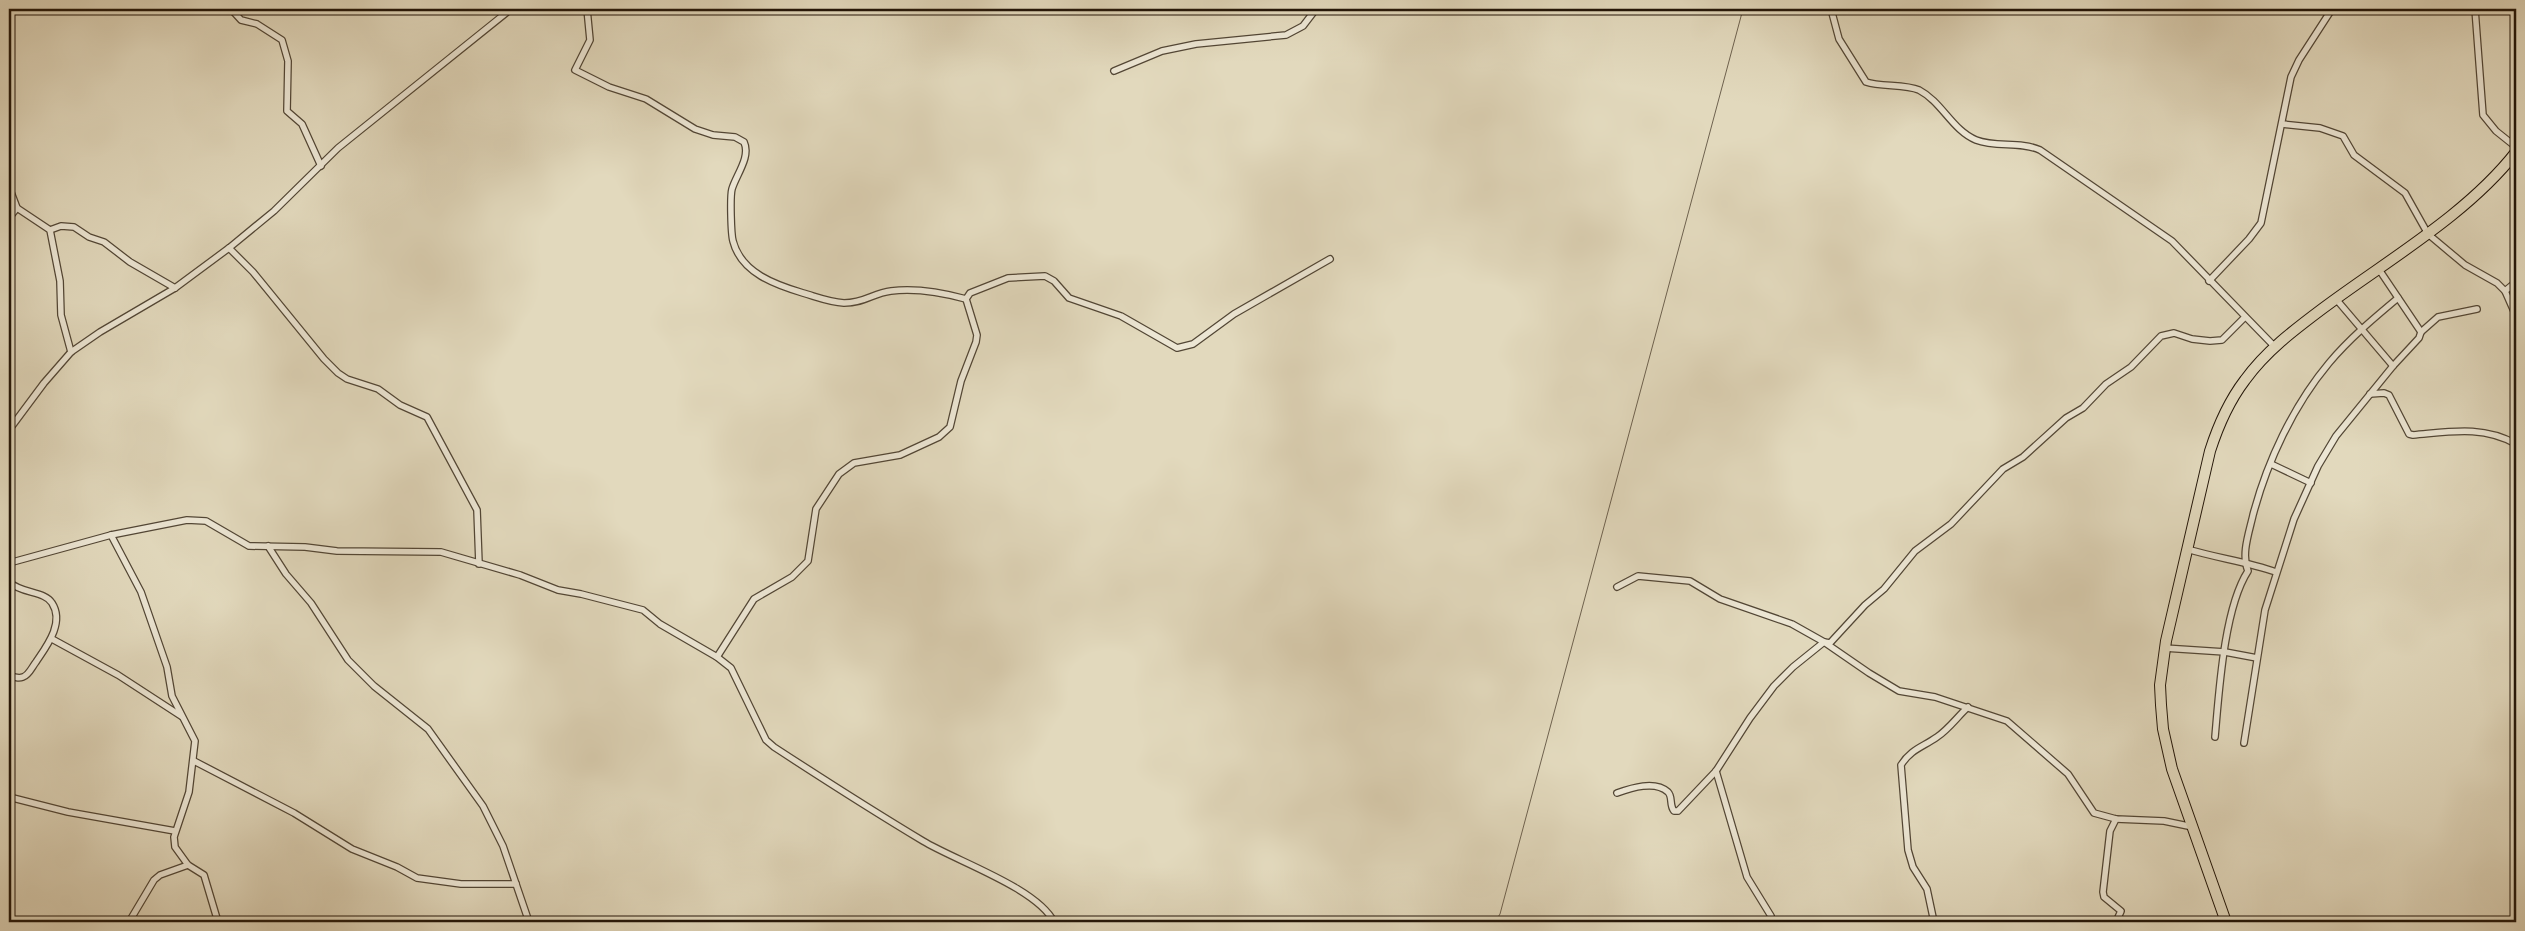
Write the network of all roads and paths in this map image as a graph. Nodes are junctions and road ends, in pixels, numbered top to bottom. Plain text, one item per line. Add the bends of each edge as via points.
1 (232, 9) edge
2 (512, 9) edge
3 (587, 9) edge
4 (1316, 9) edge
5 (1831, 9) edge
6 (2332, 9) edge
7 (2475, 9) edge
8 (1114, 72) dead end
9 (2282, 124) junction
10 (2516, 147) edge
11 (2516, 152) edge
12 (320, 166) junction
13 (9, 187) edge
14 (17, 208) junction
15 (9, 218) edge
16 (50, 230) junction
17 (2428, 234) junction
18 (229, 248) junction
19 (1330, 259) dead end
20 (2378, 268) junction
21 (2210, 281) junction
22 (2516, 282) edge
23 (175, 288) junction
24 (2505, 292) junction
25 (2336, 298) junction
26 (2398, 298) junction
27 (966, 299) junction
28 (2477, 309) dead end
29 (2516, 316) edge
30 (2245, 317) junction
31 (2362, 330) junction
32 (2421, 332) junction
33 (2274, 346) junction
34 (71, 352) junction
35 (2393, 366) junction
36 (2370, 394) junction
37 (9, 430) edge
38 (2516, 444) edge
39 (2271, 464) junction
40 (2311, 483) junction
41 (111, 535) junction
42 (268, 546) junction
43 (2187, 549) junction
44 (2244, 562) junction
45 (9, 563) edge
46 (479, 564) junction
47 (2276, 572) junction
48 (9, 582) edge
49 (1617, 587) dead end
50 (52, 638) junction
51 (1824, 642) junction
52 (2164, 648) junction
53 (2225, 652) junction
54 (717, 656) junction
55 (2257, 658) junction
56 (9, 675) edge
57 (1968, 707) junction
58 (183, 717) junction
59 (2215, 737) dead end
60 (2244, 743) dead end
61 (194, 762) junction
62 (1716, 771) junction
63 (1617, 794) dead end
64 (9, 797) edge
65 (2116, 819) junction
66 (2193, 828) junction
67 (175, 831) junction
68 (188, 865) junction
69 (516, 884) junction
70 (129, 922) edge
71 (218, 922) edge
72 (529, 922) edge
73 (1054, 922) edge
74 (1772, 922) edge
75 (1934, 922) edge
76 (2116, 922) edge
77 (2226, 922) edge

1 - 12 street via 241,20 257,24 282,40 288,61 287,112 302,124
2 - 12 street
3 - 27 street via 590,40 575,70 646,99 695,129 735,137 744,142 746,152 730,198 731,231 740,256 759,275 781,286 833,302 862,301 892,291
4 - 8 street via 1303,26 1286,35 1196,44 1162,51
5 - 21 street via 1839,39 1866,82 1918,90 1976,140 2040,150 2172,241
6 - 9 street via 2294,69
7 - 10 street via 2483,115
9 - 17 street via 2320,128 2343,136 2354,155 2406,193
9 - 21 street via 2261,223
11 - 17 highway via 2488,184
12 - 18 street via 274,211
13 - 14 street
14 - 15 street
14 - 16 street
16 - 23 street via 61,226 74,227 104,242 130,262
16 - 34 street via 60,281 61,315
17 - 20 highway
17 - 24 street
18 - 23 street
18 - 46 street via 338,373 427,417 478,510
19 - 27 street via 1234,314 1193,344 1177,348 1121,316 1069,298 1054,280 1045,276 1002,280 970,293
20 - 25 highway
20 - 26 street
21 - 30 street
22 - 24 street
23 - 34 street
24 - 29 street
25 - 31 street
25 - 33 highway
26 - 31 street
26 - 32 street
27 - 54 street via 976,342 961,381 950,427 938,437 900,455 854,463 839,474 816,509 808,561 792,578 754,600
28 - 32 street via 2438,317
30 - 33 street
30 - 51 street via 2222,340 2192,339 2174,333 2161,336 2083,408 2066,418 2023,457 2002,469 1951,524 1915,551 1850,624 1830,643
31 - 35 street
31 - 39 street via 2329,363 2308,392
32 - 35 street via 2415,345
33 - 43 highway via 2241,386 2216,433
34 - 37 street
35 - 36 street
36 - 38 street via 2389,395 2409,434 2476,431 2495,434
36 - 40 street via 2336,436
39 - 40 street
39 - 44 street via 2255,508
40 - 47 street via 2294,519
41 - 42 street via 188,520 206,521 249,546
41 - 45 street
41 - 58 street via 141,592 167,667 172,696
42 - 46 street via 337,551 441,552
42 - 69 street via 348,660 435,738 493,822
43 - 44 street via 2214,558
43 - 52 highway
44 - 47 street
44 - 53 street via 2248,571 2240,583
46 - 54 street via 558,590 643,610 660,624
47 - 55 street via 2265,610
48 - 50 street via 21,591 46,597 52,602 56,615
49 - 51 street via 1638,576 1657,580 1683,579 1720,599 1792,624
50 - 56 street via 26,675 16,678
50 - 58 street via 102,665
51 - 57 street via 1893,688
51 - 62 street via 1774,686
52 - 53 street
52 - 66 highway via 2160,684 2163,729 2172,769
53 - 55 street
53 - 59 street
54 - 73 street via 731,668 766,740 774,747 926,842 1019,890
55 - 60 street
57 - 65 street via 2007,721 2068,774 2094,813
57 - 75 street via 1937,737 1918,746 1901,765 1908,850 1913,867 1927,889
58 - 61 street via 195,741
61 - 67 street via 186,804
61 - 69 street via 294,813 352,849 417,878 461,884
62 - 63 street via 1678,811 1671,808 1668,792 1658,788 1633,787
62 - 74 street via 1747,877
64 - 67 street via 68,812
65 - 66 street via 2158,820
65 - 76 street via 2110,831 2103,892 2104,897 2121,911
66 - 77 highway
67 - 68 street via 177,852
68 - 70 street via 160,874
68 - 71 street via 204,876
69 - 72 street

